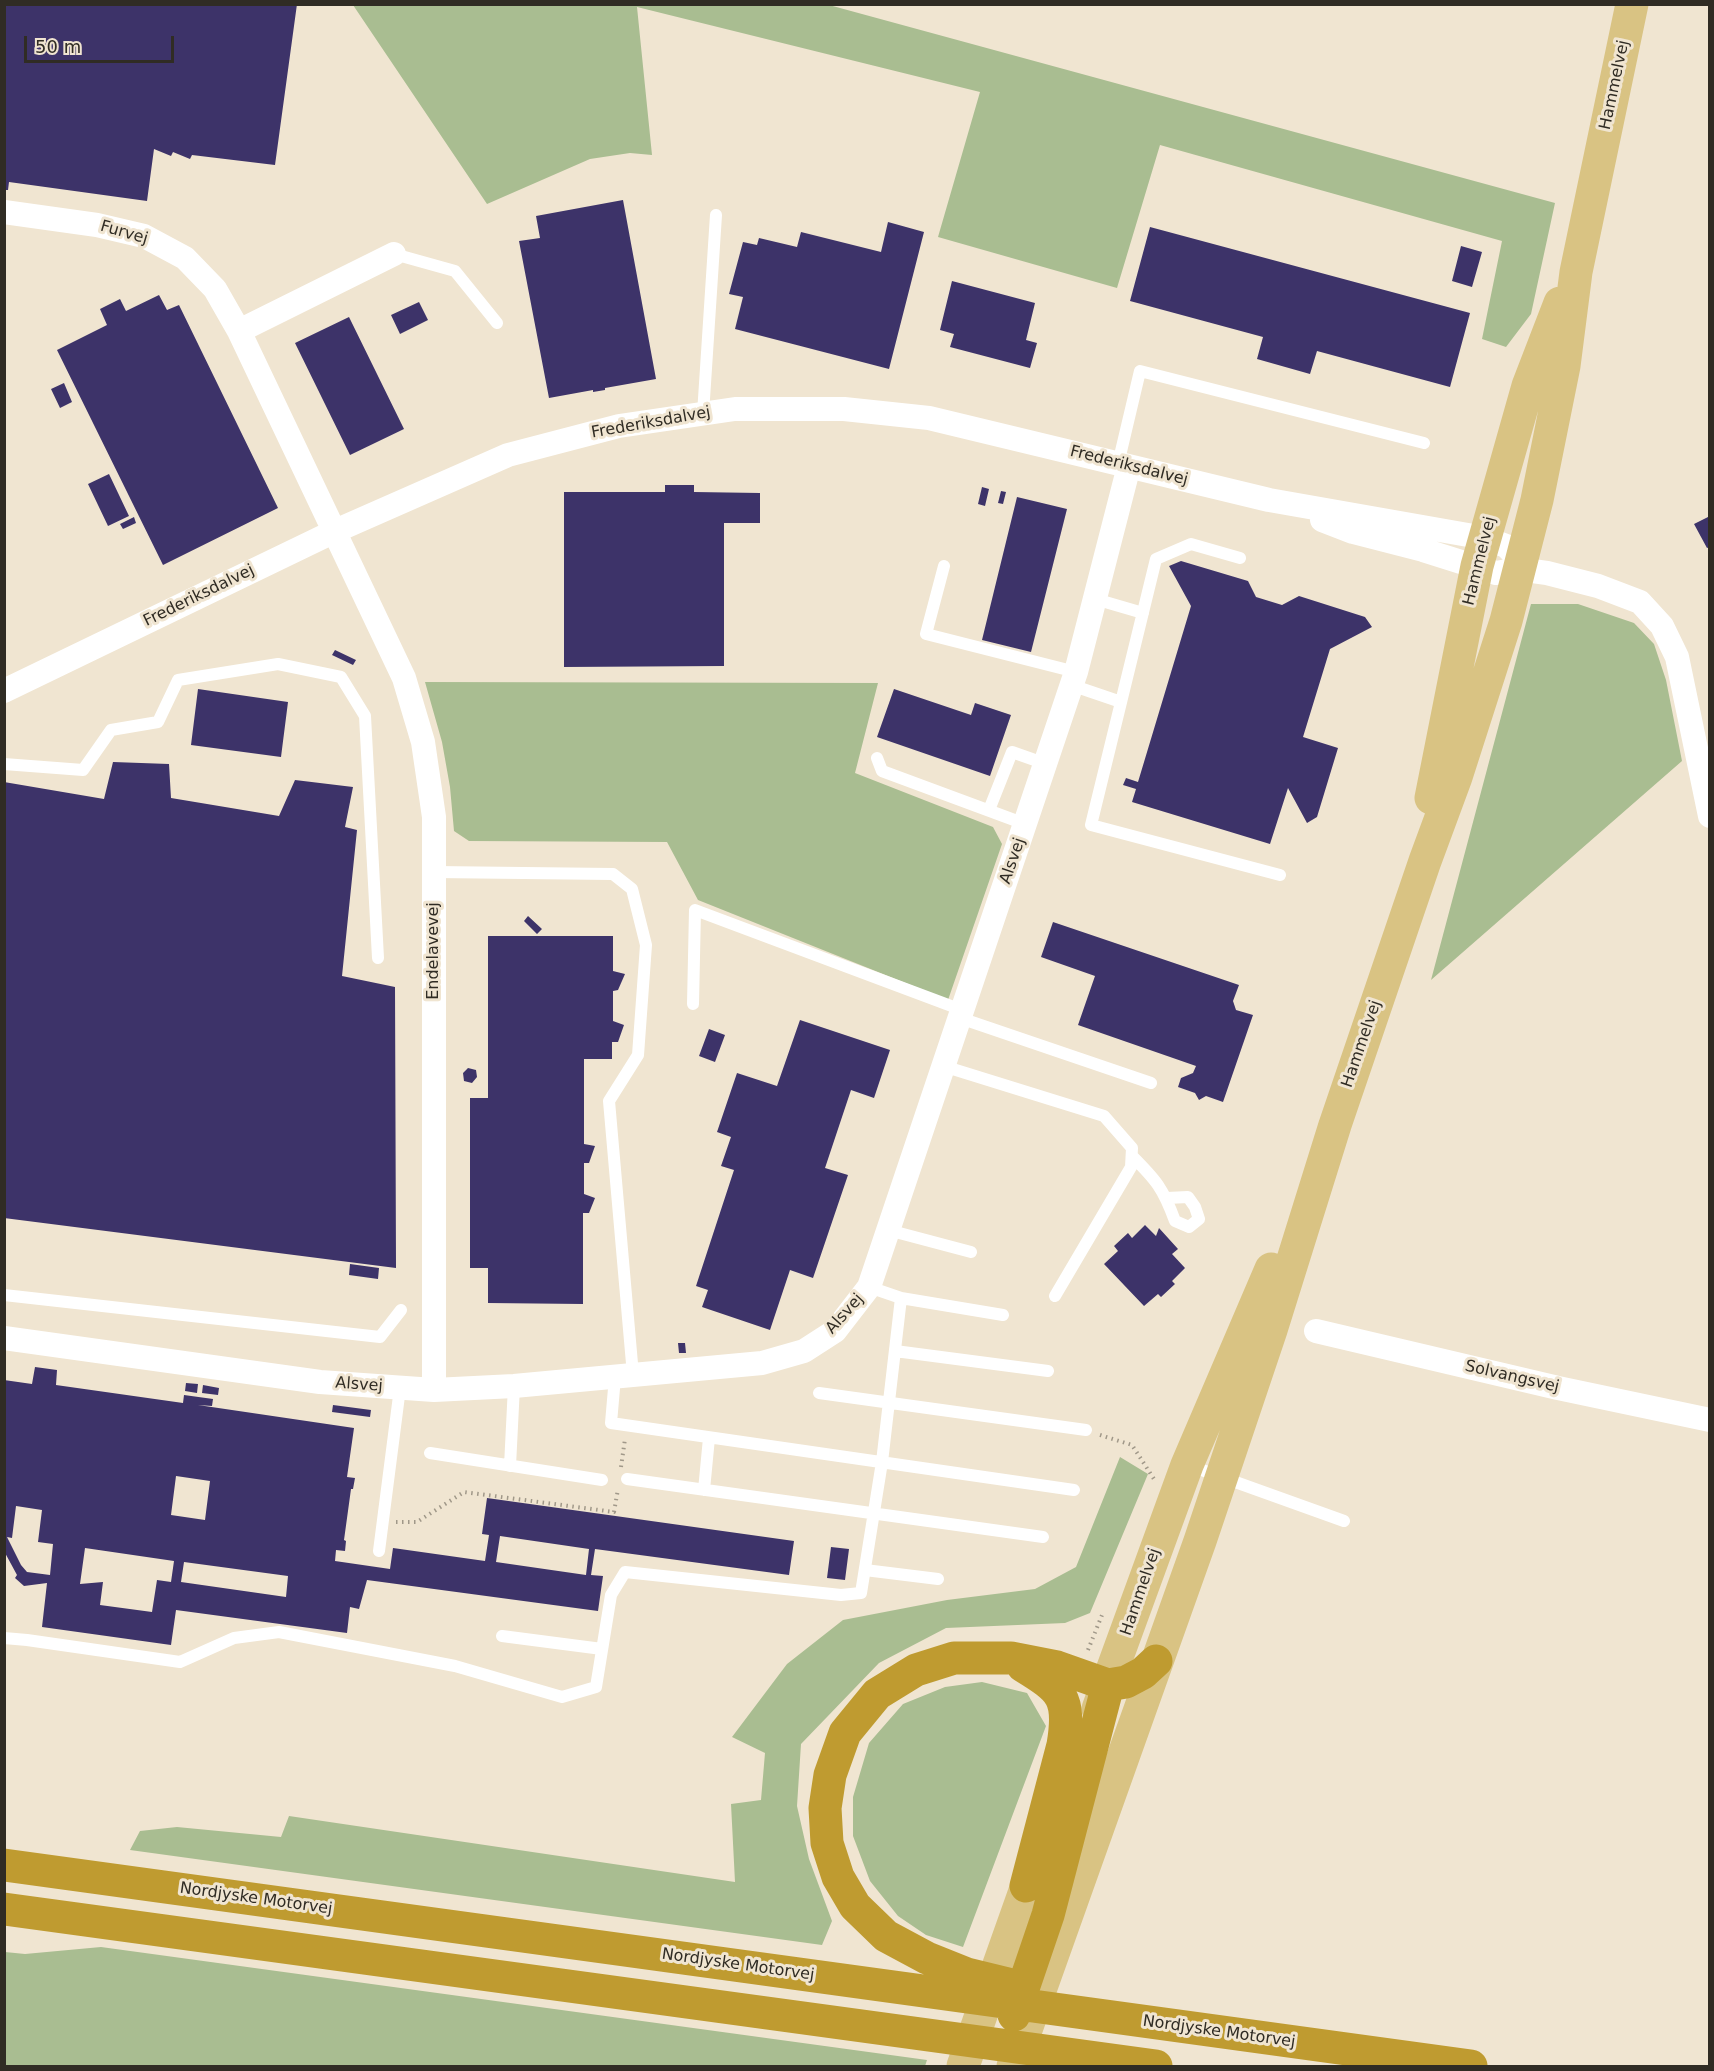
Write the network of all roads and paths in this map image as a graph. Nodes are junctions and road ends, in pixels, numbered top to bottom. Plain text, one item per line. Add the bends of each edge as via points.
1 (1632, 4) edge
2 (4, 212) edge
3 (716, 215) dead end
4 (394, 254) joint
5 (1576, 272) junction
6 (496, 323) dead end
7 (238, 331) junction
8 (703, 414) junction
9 (1424, 443) dead end
10 (1124, 465) junction
11 (333, 532) junction
12 (1240, 558) dead end
13 (1500, 559) junction
14 (944, 566) dead end
15 (1095, 599) junction
16 (1143, 613) junction
17 (1074, 679) junction
18 (4, 691) edge
19 (1121, 702) junction
20 (877, 758) dead end
21 (4, 764) edge
22 (1046, 764) junction
23 (989, 810) junction
24 (1710, 816) edge
25 (1025, 824) junction
26 (1425, 861) junction
27 (434, 872) junction
28 (1280, 874) dead end
29 (378, 958) dead end
30 (693, 1004) dead end
31 (961, 1014) junction
32 (943, 1066) junction
33 (1151, 1083) dead end
34 (1335, 1125) junction
35 (1132, 1156) junction
36 (1167, 1198) dead end
37 (888, 1230) junction
38 (971, 1252) dead end
39 (869, 1287) junction
40 (4, 1295) edge
41 (1055, 1296) dead end
42 (901, 1298) junction
43 (401, 1310) dead end
44 (1003, 1315) dead end
45 (1316, 1331) dead end
46 (4, 1338) edge
47 (895, 1351) junction
48 (1048, 1371) dead end
49 (624, 1376) junction
50 (514, 1386) junction
51 (400, 1388) junction
52 (434, 1390) junction
53 (819, 1393) dead end
54 (889, 1403) junction
55 (1710, 1420) edge
56 (1086, 1430) joint
57 (709, 1438) junction
58 (430, 1453) dead end
59 (882, 1462) junction
60 (1187, 1465) junction
61 (510, 1466) junction
62 (1221, 1478) junction
63 (627, 1479) dead end
64 (602, 1480) dead end
65 (1157, 1485) dead end
66 (704, 1490) junction
67 (1074, 1490) dead end
68 (874, 1514) junction
69 (1344, 1521) dead end
70 (1043, 1538) dead end
71 (379, 1551) dead end
72 (865, 1570) junction
73 (938, 1579) dead end
74 (502, 1636) dead end
75 (4, 1638) edge
76 (602, 1650) junction
77 (1011, 1658) junction
78 (1156, 1661) junction
79 (1108, 1685) junction
80 (4, 1865) edge
81 (1026, 1886) junction
82 (4, 1909) edge
83 (1100, 2007) junction
84 (963, 2067) edge
85 (996, 2067) edge
86 (1013, 2067) edge
87 (1156, 2067) edge
88 (1471, 2067) edge
89 (1498, 2067) edge

1 - 5 main road, Hammelvej
2 - 7 street, Furvej via 98,225 144,236 185,258 215,289
3 - 8 lane
4 - 6 lane via 455,271
4 - 7 street
5 - 13 main road, Hammelvej via 1528,386
5 - 13 main road, Hammelvej via 1564,366 1537,500
7 - 11 street, Furvej
8 - 10 street, Frederiksdalvej via 735,409 844,409 929,418
8 - 11 street, Frederiksdalvej via 619,426 508,455
9 - 10 lane via 1140,371
10 - 13 street, Frederiksdalvej
10 - 15 street, Alsvej
11 - 18 street, Frederiksdalvej
11 - 27 street, Endelavevej via 404,678 423,742 434,817
12 - 16 lane via 1191,544 1156,559
13 - 24 street via 1640,602 1662,626 1677,657
13 - 26 main road, Hammelvej via 1432,786
13 - 26 main road, Hammelvej via 1506,621
14 - 17 lane via 926,634
15 - 16 lane
15 - 17 street, Alsvej
16 - 19 lane
17 - 19 lane
17 - 22 street, Alsvej
19 - 28 lane via 1091,825
20 - 23 lane via 882,771
21 - 29 lane via 83,770 111,730 158,722 178,680 278,664 341,677 366,716
22 - 23 lane via 1012,752
22 - 25 street, Alsvej
23 - 25 lane
25 - 31 street, Alsvej
26 - 34 main road, Hammelvej
27 - 49 lane via 614,874 632,889 646,945 638,1055 609,1101
27 - 52 street, Endelavevej
30 - 31 lane via 695,910
31 - 32 street, Alsvej
31 - 33 lane
32 - 35 lane via 1104,1116 1132,1148
32 - 37 street, Alsvej
34 - 60 main road, Hammelvej
34 - 62 main road, Hammelvej
35 - 36 lane via 1156,1180
35 - 41 lane via 1131,1167
37 - 38 lane
37 - 39 street, Alsvej
39 - 42 lane
39 - 49 street, Alsvej via 835,1331 804,1351 762,1363
40 - 43 lane via 380,1337
42 - 44 lane
42 - 47 lane
45 - 55 street, Solvangsvej
46 - 51 street, Alsvej via 320,1382
47 - 48 lane
47 - 54 lane
49 - 50 street, Alsvej
49 - 57 lane via 611,1423
50 - 52 street, Alsvej
50 - 61 lane
51 - 52 street, Alsvej
51 - 71 lane
53 - 54 lane
54 - 56 lane
54 - 59 lane
56 - 65 path via 1132,1444
57 - 59 lane
57 - 66 lane
58 - 61 lane
59 - 67 lane
59 - 68 lane
60 - 62 lane
60 - 79 main road, Hammelvej
61 - 64 lane
62 - 69 lane
62 - 78 main road, Hammelvej
63 - 66 lane
66 - 68 lane
68 - 70 lane
68 - 72 lane
72 - 73 lane
72 - 76 lane via 861,1593 841,1595 625,1572 611,1595
74 - 76 lane
75 - 76 lane via 180,1662 234,1638 279,1632 455,1666 562,1697 596,1687
77 - 79 highway via 1057,1667
77 - 81 highway via 1059,1693 1067,1723
77 - 83 highway via 954,1658 916,1670 877,1694 845,1733 830,1775 825,1808 827,1843 838,1877 855,1906 886,1936 967,1974
78 - 79 highway via 1126,1682
78 - 86 main road, Hammelvej
79 - 81 main road, Hammelvej
79 - 85 highway via 1048,1915
80 - 83 highway, Nordjyske Motorvej via 918,1990
81 - 84 main road, Hammelvej
82 - 87 highway
83 - 88 highway, Nordjyske Motorvej
83 - 89 highway

